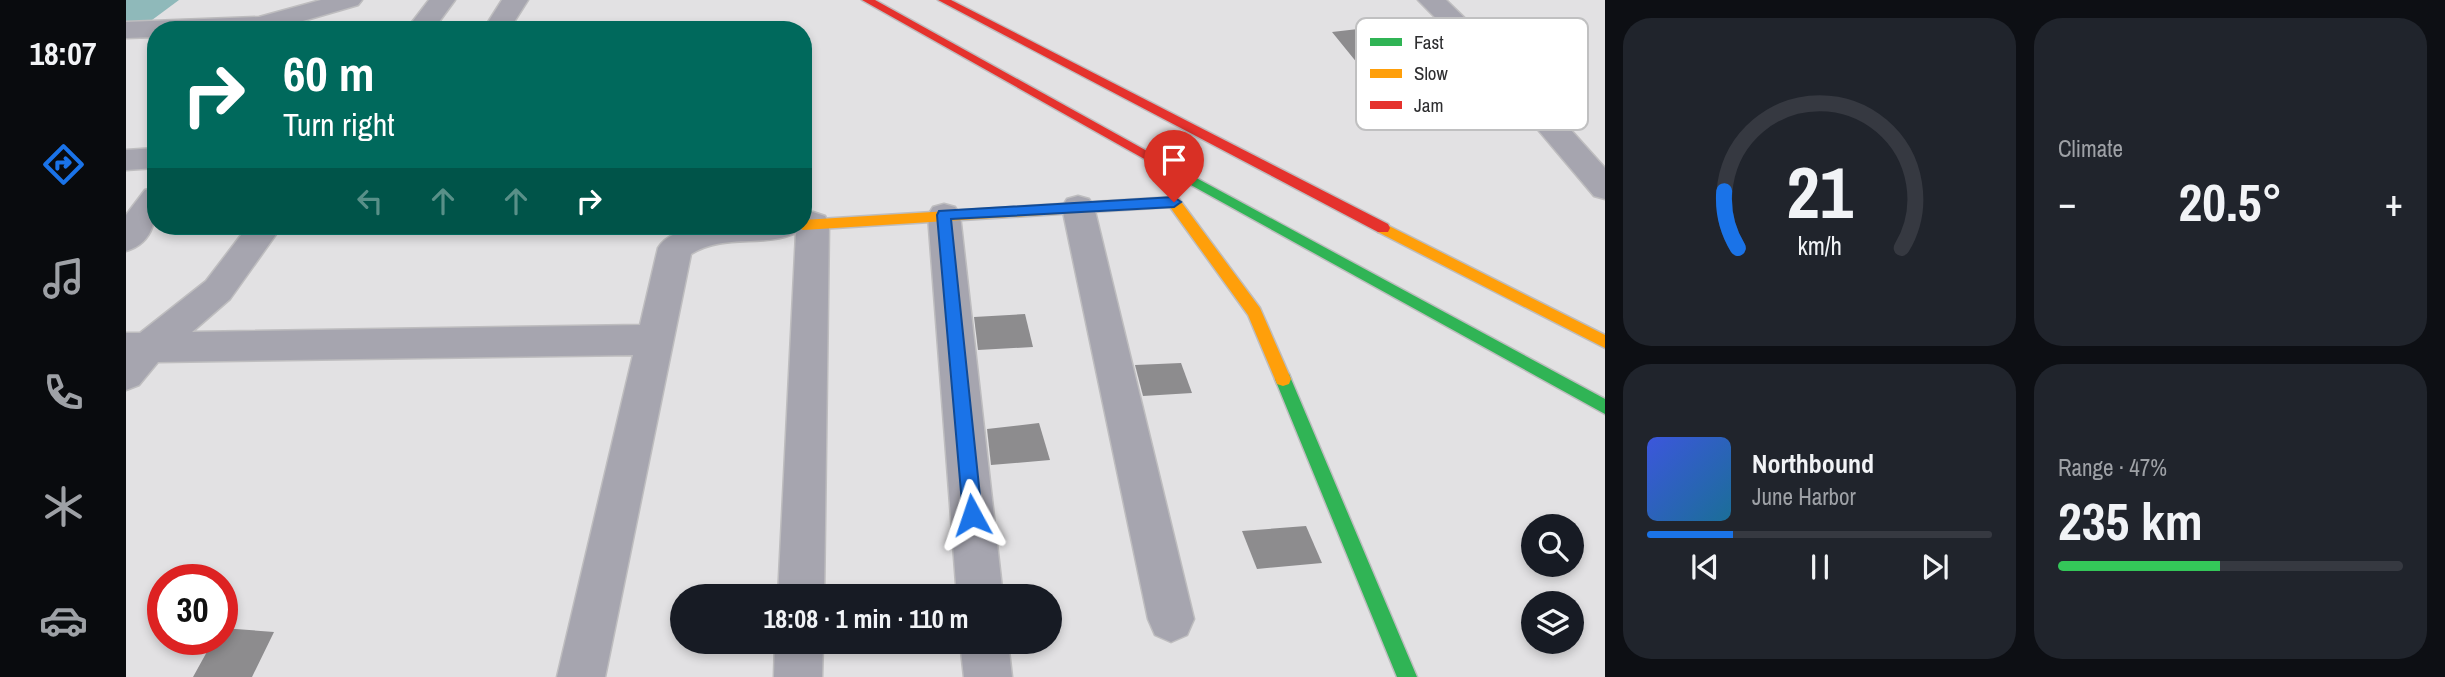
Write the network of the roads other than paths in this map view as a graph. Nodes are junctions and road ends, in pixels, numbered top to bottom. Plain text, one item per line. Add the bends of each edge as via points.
1 (349, 0) edge
2 (442, 0) edge
3 (515, 0) edge
4 (867, 0) edge
5 (943, 0) edge
6 (1430, 0) edge
7 (1449, 18) edge
8 (277, 21) edge
9 (426, 21) edge
10 (502, 21) edge
11 (126, 30) edge
12 (147, 30) edge
13 (1553, 130) edge
14 (147, 159) edge
15 (126, 160) edge
16 (1605, 188) edge
17 (1078, 207) junction
18 (147, 210) edge
19 (944, 215) junction
20 (812, 224) edge
21 (259, 235) edge
22 (703, 235) edge
23 (800, 235) edge
24 (126, 239) edge
25 (653, 340) junction
26 (1605, 342) edge
27 (134, 356) edge
28 (1605, 407) edge
29 (801, 584) edge
30 (979, 584) edge
31 (1171, 618) dead end
32 (799, 654) edge
33 (985, 654) edge
34 (580, 677) edge
35 (798, 677) edge
36 (988, 677) edge
37 (1408, 677) edge

1 - 8 street
2 - 9 street
3 - 10 street
4 - 28 main road
5 - 26 main road
6 - 7 street
11 - 12 street
13 - 16 street
14 - 15 street
17 - 19 main road
17 - 31 street
17 - 37 main road via 1174,202 1255,312
18 - 24 street
19 - 20 main road
19 - 30 street
21 - 27 street via 218,290
22 - 25 street via 675,248
23 - 29 street
25 - 27 street
25 - 34 street
32 - 35 street
33 - 36 street

